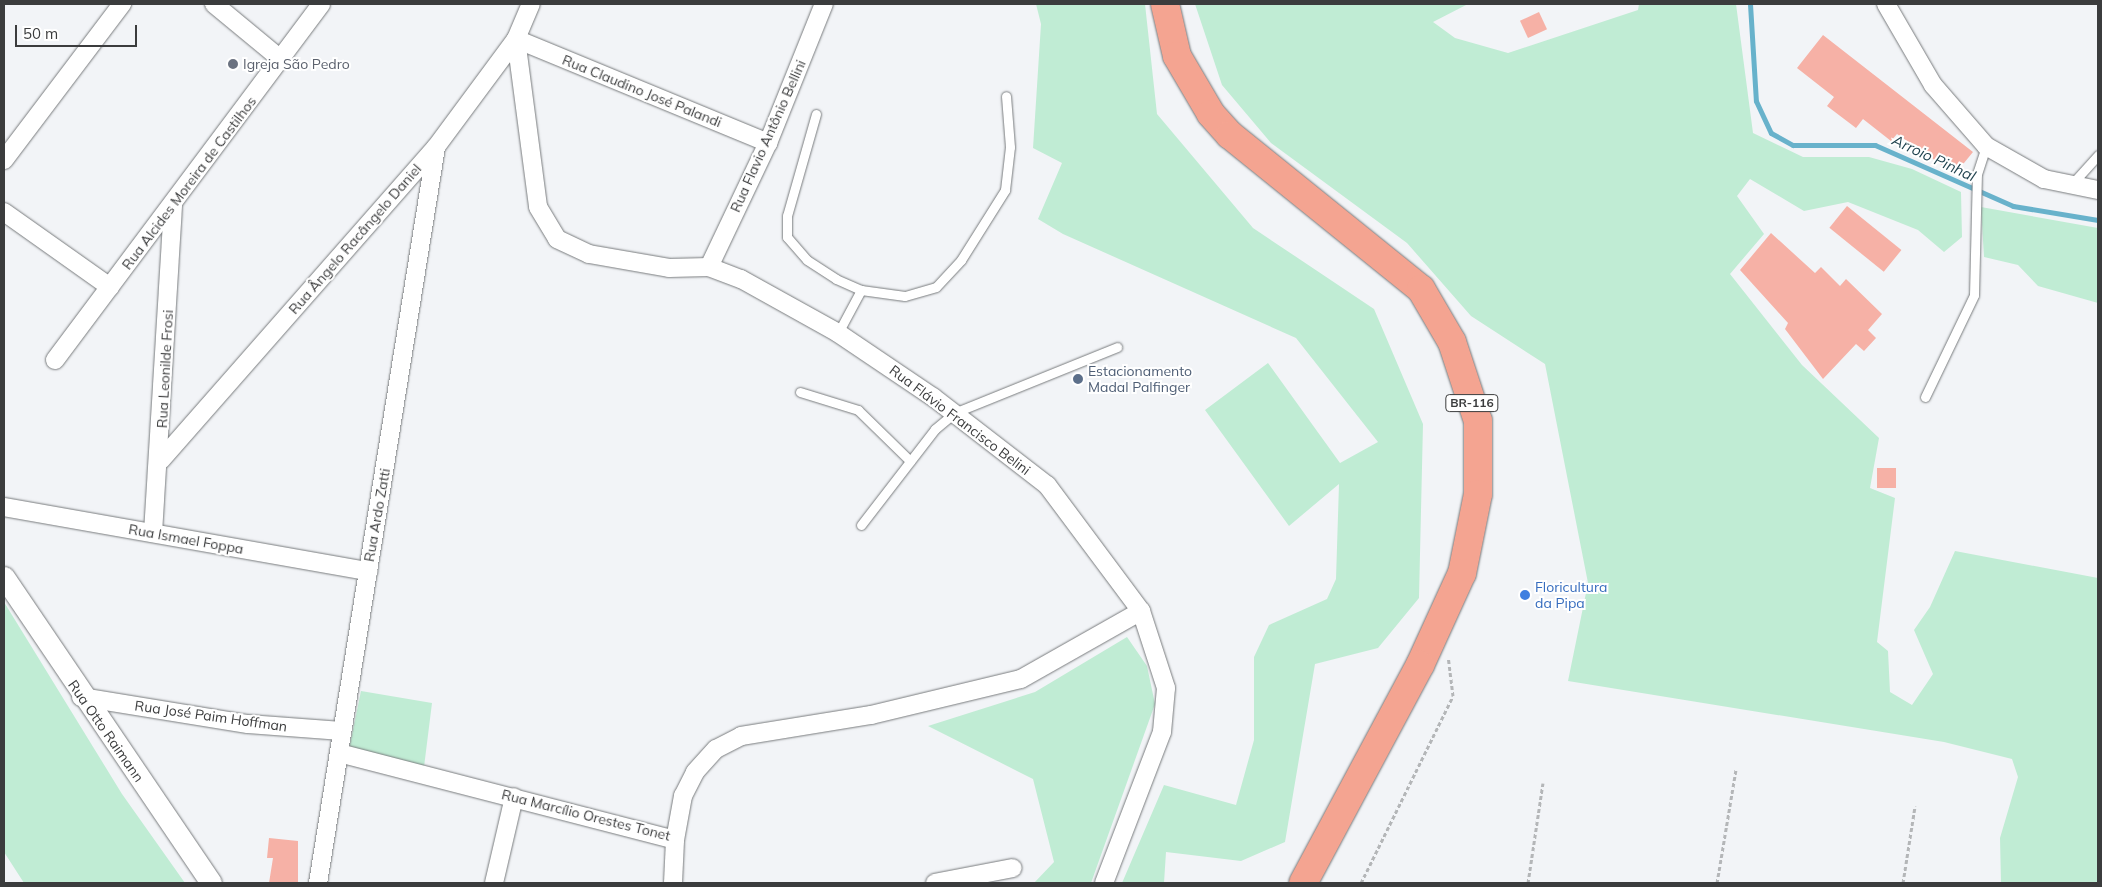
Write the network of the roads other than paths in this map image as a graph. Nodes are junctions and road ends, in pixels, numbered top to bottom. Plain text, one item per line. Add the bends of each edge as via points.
1 (122, 4) edge
2 (214, 4) edge
3 (321, 4) edge
4 (531, 4) edge
5 (824, 4) edge
6 (1165, 4) edge
7 (1886, 4) edge
8 (516, 39) junction
9 (278, 57) junction
10 (1006, 96) dead end
11 (816, 114) dead end
12 (768, 143) junction
13 (1986, 146) junction
14 (436, 147) junction
15 (2098, 155) edge
16 (4, 160) edge
17 (2070, 186) junction
18 (2098, 190) edge
19 (173, 205) junction
20 (4, 212) edge
21 (709, 267) junction
22 (110, 287) junction
23 (861, 290) junction
24 (838, 333) junction
25 (1117, 347) dead end
26 (55, 360) dead end
27 (800, 392) dead end
28 (1925, 397) dead end
29 (954, 413) junction
30 (160, 460) junction
31 (910, 461) junction
32 (4, 507) edge
33 (861, 525) dead end
34 (153, 533) junction
35 (368, 571) junction
36 (4, 577) edge
37 (1142, 611) junction
38 (81, 697) junction
39 (342, 731) junction
40 (340, 753) junction
41 (514, 797) junction
42 (675, 840) junction
43 (1013, 868) dead end
44 (211, 883) edge
45 (318, 883) edge
46 (494, 883) edge
47 (672, 883) edge
48 (935, 883) edge
49 (1104, 883) edge
50 (1303, 883) edge

1 - 16 street
2 - 9 street
3 - 9 street, Rua Alcides Moreira de Castilhos
4 - 8 street, Rua Ângelo Racângelo Daniel
5 - 12 street, Rua Flavio Antônio Bellini
6 - 50 main road, BR-116 via 1177,56 1211,114 1230,136 1368,242 1421,289 1442,319 1478,422 1480,459 1472,535 1442,621
7 - 13 street via 1933,85
8 - 12 street, Rua Claudino José Palandi
8 - 14 street, Rua Ângelo Racângelo Daniel
8 - 21 street via 538,207 557,239 589,254 668,268
9 - 19 street, Rua Alcides Moreira de Castilhos
10 - 23 lane via 1010,147 1005,190 961,260 936,287 905,296
11 - 23 lane via 787,216 787,236 807,260
12 - 21 street, Rua Flavio Antônio Bellini
13 - 17 street via 2016,167
13 - 28 lane via 1977,174 1974,295
14 - 30 street, Rua Ângelo Racângelo Daniel
14 - 35 street, Rua Ardo Zatti
15 - 17 lane
17 - 18 street
19 - 22 street, Rua Alcides Moreira de Castilhos
19 - 30 street, Rua Leonilde Frosi
20 - 22 street
21 - 24 street, Rua Flávio Francisco Belini via 742,279
22 - 26 street, Rua Alcides Moreira de Castilhos
23 - 24 lane
24 - 29 street, Rua Flávio Francisco Belini
25 - 29 lane
27 - 31 lane via 858,410
29 - 31 lane
29 - 37 street, Rua Flávio Francisco Belini via 1046,485
30 - 34 street, Rua Leonilde Frosi
31 - 33 lane
32 - 34 street, Rua Ismael Foppa
34 - 35 street, Rua Ismael Foppa
35 - 39 street, Rua Ardo Zatti
36 - 38 street, Rua Otto Raimann
37 - 42 street, Rua Marcílio Orestes Tonet via 1021,679 871,715 741,736 716,749 695,772 683,796
37 - 49 street, Rua Flávio Francisco Belini via 1166,688 1162,732
38 - 39 street, Rua José Paim Hoffman via 248,724
38 - 44 street, Rua Otto Raimann
39 - 40 street, Rua Ardo Zatti
40 - 41 street, Rua Marcílio Orestes Tonet
40 - 45 street, Rua Ardo Zatti
41 - 42 street, Rua Marcílio Orestes Tonet
41 - 46 street
42 - 47 street
43 - 48 street

